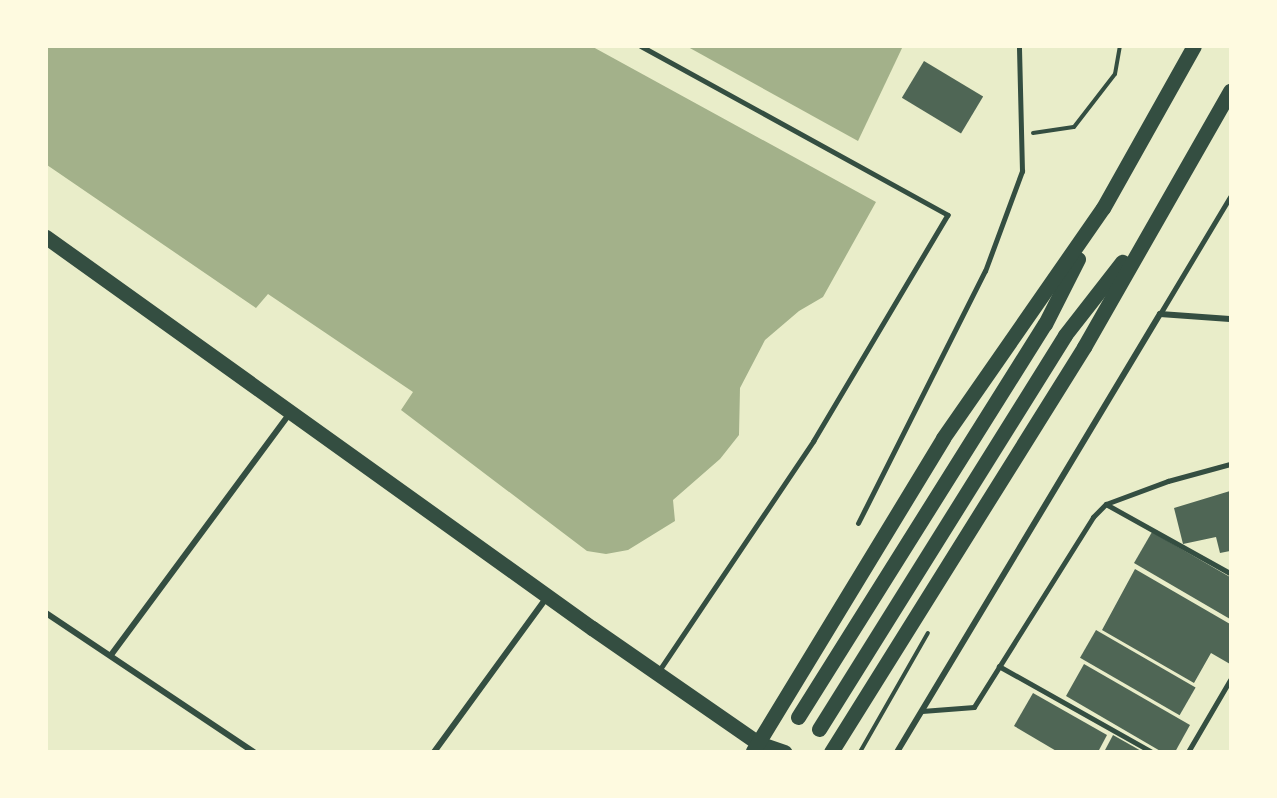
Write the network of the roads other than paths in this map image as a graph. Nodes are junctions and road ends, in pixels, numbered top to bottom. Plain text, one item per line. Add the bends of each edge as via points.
1 (641, 46) edge
2 (1019, 46) edge
3 (1194, 46) edge
4 (1230, 91) edge
5 (1230, 197) edge
6 (1104, 208) junction
7 (1150, 227) junction
8 (48, 241) edge
9 (1160, 314) junction
10 (1230, 319) edge
11 (290, 413) junction
12 (1230, 464) edge
13 (1106, 504) junction
14 (858, 523) dead end
15 (1230, 573) edge
16 (547, 596) junction
17 (46, 613) edge
18 (111, 655) junction
19 (999, 666) junction
20 (658, 674) junction
21 (1230, 680) edge
22 (922, 711) junction
23 (798, 717) dead end
24 (819, 729) dead end
25 (758, 749) edge
26 (254, 752) edge
27 (434, 752) edge
28 (784, 752) edge
29 (831, 752) edge
30 (897, 752) edge
31 (1152, 752) edge
32 (1188, 752) edge

1 - 20 lane via 948,215 814,441
2 - 14 street via 1022,171 985,271
3 - 6 main road
4 - 7 main road
5 - 9 lane
6 - 23 main road via 1045,324
6 - 25 main road via 944,438
7 - 24 main road via 1065,335
7 - 29 main road via 1084,347
8 - 11 main road
9 - 10 street
9 - 22 street
11 - 16 main road
11 - 18 street
12 - 13 lane
13 - 15 lane
13 - 19 lane via 1093,517
16 - 20 main road
16 - 27 street
17 - 18 street
18 - 26 street
19 - 22 lane via 974,707
19 - 31 lane
20 - 25 main road
21 - 32 lane
22 - 30 street
25 - 28 main road

